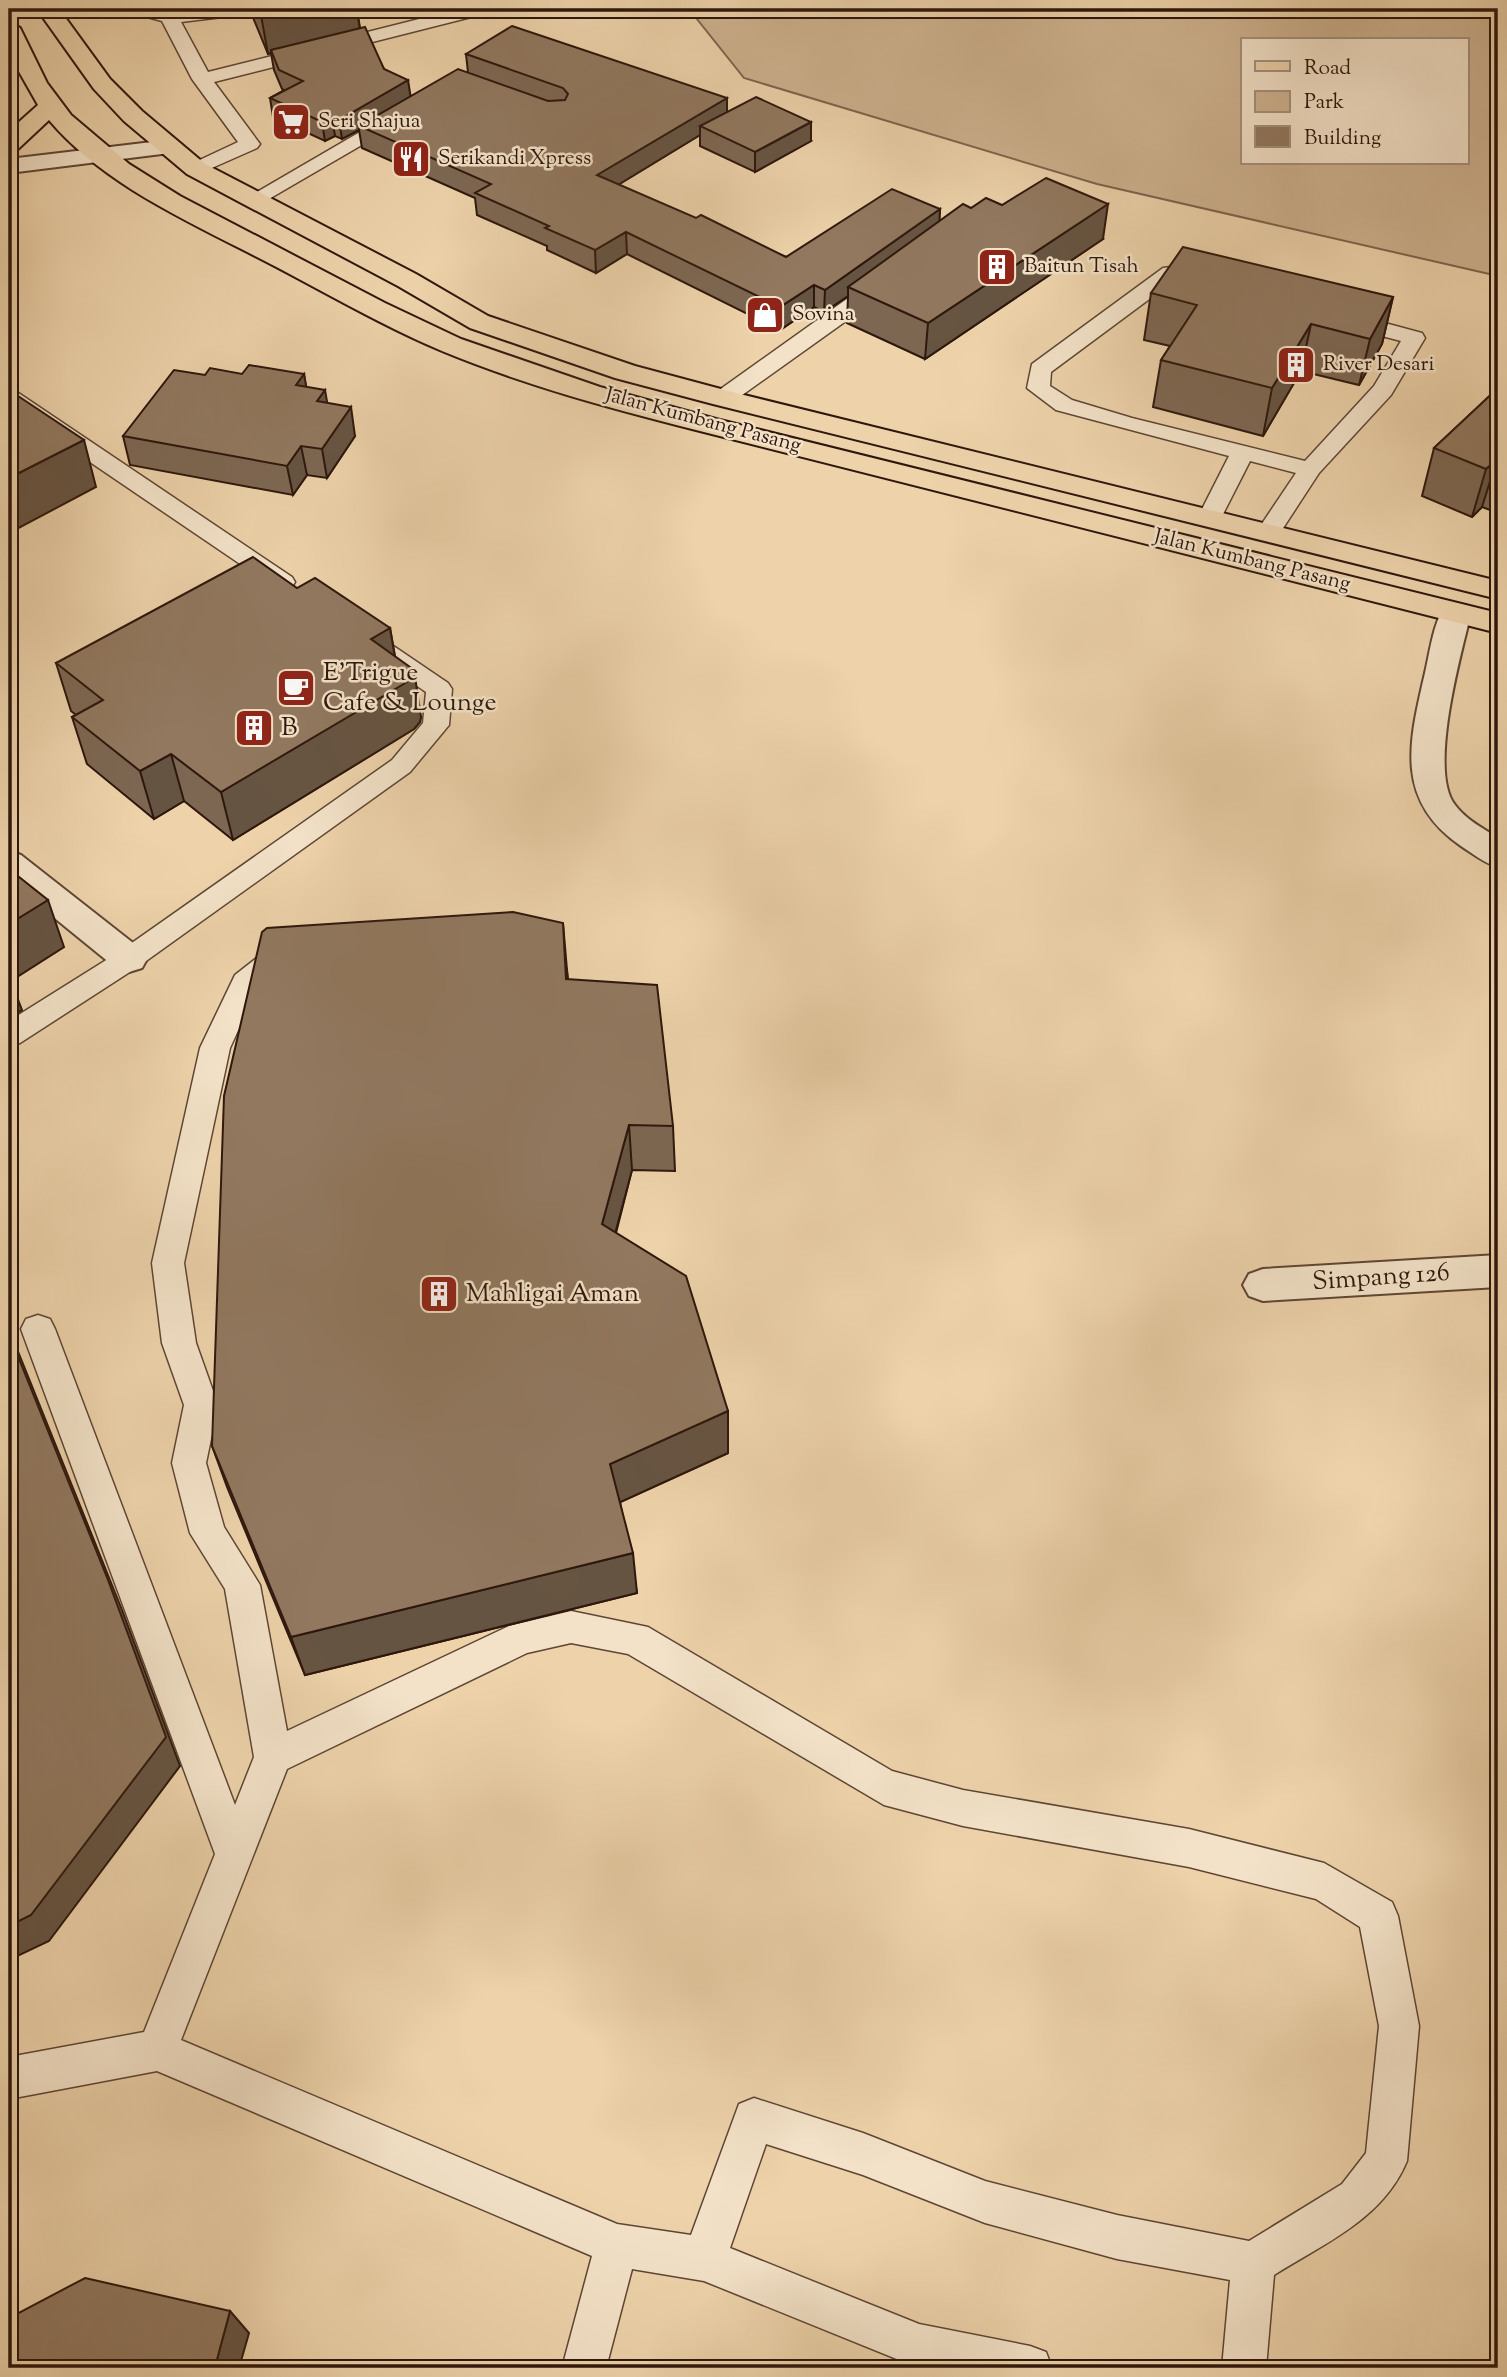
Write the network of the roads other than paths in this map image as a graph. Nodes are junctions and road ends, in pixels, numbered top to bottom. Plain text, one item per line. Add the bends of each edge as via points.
1 (52, 9) edge
2 (139, 9) edge
3 (239, 9) edge
4 (480, 9) edge
5 (168, 13) edge
6 (9, 28) edge
7 (202, 79) junction
8 (50, 106) junction
9 (410, 109) edge
10 (9, 144) edge
11 (169, 146) junction
12 (103, 155) junction
13 (9, 166) edge
14 (196, 169) junction
15 (255, 199) junction
16 (893, 276) edge
17 (1225, 287) edge
18 (1319, 312) edge
19 (9, 397) edge
20 (723, 398) junction
21 (1242, 452) junction
22 (1310, 468) junction
23 (1209, 519) junction
24 (1267, 534) junction
25 (1498, 590) edge
26 (301, 595) edge
27 (1456, 613) junction
28 (1498, 623) edge
29 (358, 634) edge
30 (1498, 855) edge
31 (9, 863) edge
32 (312, 949) edge
33 (129, 959) junction
34 (9, 1035) edge
35 (1498, 1271) edge
36 (1263, 1285) dead end
37 (38, 1329) dead end
38 (273, 1757) junction
39 (234, 1853) junction
40 (157, 2050) junction
41 (9, 2078) edge
42 (617, 2245) junction
43 (704, 2259) junction
44 (1253, 2263) junction
45 (584, 2368) edge
46 (1030, 2368) edge
47 (1244, 2368) edge

1 - 11 main road, Jalan Kumbang Pasang via 102,84
2 - 5 lane
3 - 5 lane
4 - 7 lane
5 - 7 lane
6 - 8 main road, Jalan Kumbang Pasang via 29,75
7 - 14 lane via 250,144
8 - 10 main road
8 - 12 main road, Jalan Kumbang Pasang
9 - 15 lane
11 - 12 street
11 - 14 main road, Jalan Kumbang Pasang
12 - 13 street
12 - 27 main road, Jalan Kumbang Pasang via 222,229 475,354 583,390 751,435
14 - 15 main road, Jalan Kumbang Pasang
15 - 20 main road, Jalan Kumbang Pasang via 479,322 614,369
16 - 20 lane
17 - 21 lane via 1171,273 1040,369 1038,388 1076,409
18 - 22 lane via 1414,338 1383,390
19 - 26 lane
20 - 23 main road, Jalan Kumbang Pasang
21 - 22 lane
21 - 23 lane
22 - 24 lane
23 - 24 main road, Jalan Kumbang Pasang
24 - 25 main road, Jalan Kumbang Pasang
27 - 28 main road, Jalan Kumbang Pasang
27 - 30 street via 1435,697 1427,776 1440,811
29 - 33 lane via 439,690 436,725 401,766
31 - 33 street
32 - 38 lane via 285,950 245,983 215,1048 168,1263 179,1343 201,1405 189,1463 208,1533 242,1585
33 - 34 lane
35 - 36 street, Simpang 126
37 - 39 lane
38 - 39 lane
38 - 44 lane via 522,1638 571,1627 635,1639 884,1787 963,1808 1189,1848 1324,1882 1378,1916 1399,2026 1386,2161 1357,2199
39 - 40 lane
40 - 41 lane
40 - 42 lane
42 - 43 lane
42 - 45 lane
43 - 44 lane via 754,2119 863,2154 985,2202 1117,2237
43 - 46 lane via 919,2346
44 - 47 lane

